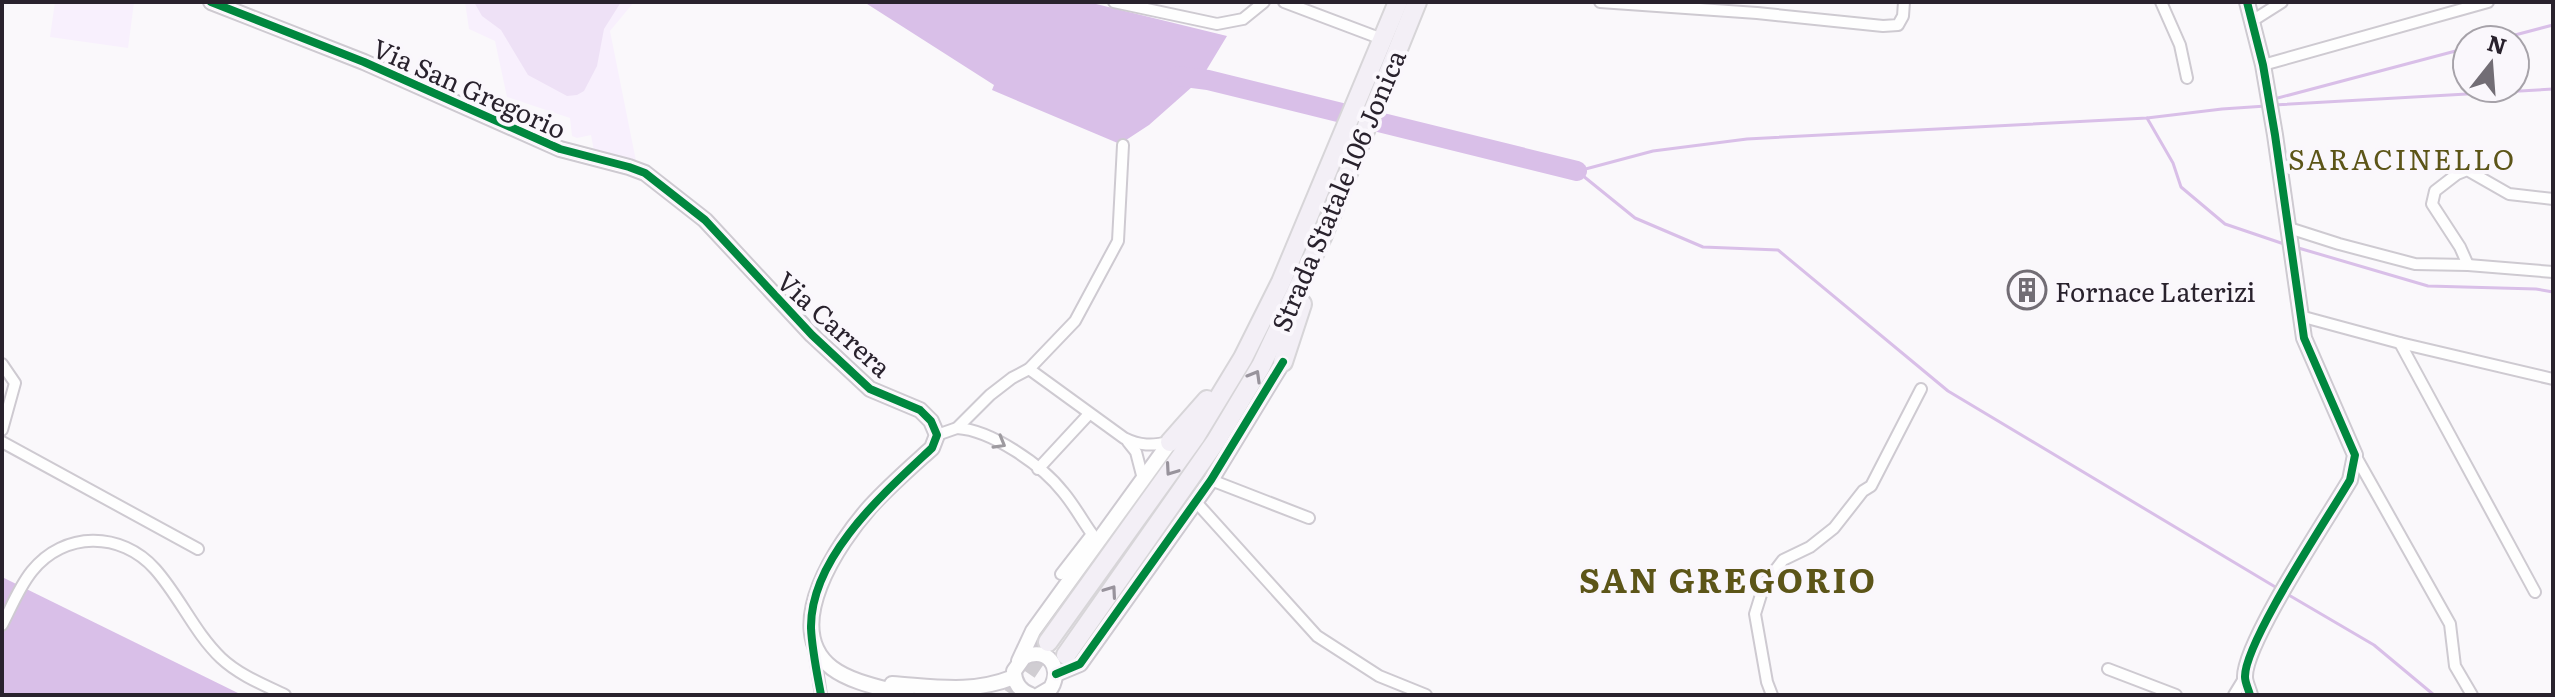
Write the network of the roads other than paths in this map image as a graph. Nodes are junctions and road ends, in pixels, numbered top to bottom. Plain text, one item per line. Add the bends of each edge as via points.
1 (211, 2) edge
2 (1114, 2) edge
3 (1264, 2) edge
4 (1284, 2) edge
5 (1398, 2) edge
6 (1417, 2) edge
7 (1600, 2) edge
8 (1904, 2) edge
9 (2161, 2) edge
10 (2247, 2) edge
11 (2282, 2) edge
12 (2488, 2) edge
13 (2252, 21) junction
14 (1382, 39) junction
15 (1382, 62) junction
16 (2263, 69) junction
17 (2187, 78) dead end
18 (1123, 145) dead end
19 (2553, 199) edge
20 (1324, 208) junction
21 (705, 220) joint
22 (2290, 231) junction
23 (1323, 235) junction
24 (2468, 265) junction
25 (2553, 272) edge
26 (2300, 316) junction
27 (2400, 343) junction
28 (1243, 358) junction
29 (1283, 362) joint
30 (2, 364) edge
31 (1029, 369) junction
32 (2553, 379) edge
33 (1921, 389) dead end
34 (1089, 414) junction
35 (957, 428) junction
36 (2, 430) edge
37 (937, 435) junction
38 (1124, 438) junction
39 (2, 442) edge
40 (1170, 442) junction
41 (2355, 455) junction
42 (1038, 469) junction
43 (1143, 479) junction
44 (1211, 480) junction
45 (1196, 502) junction
46 (1309, 518) dead end
47 (198, 549) dead end
48 (1061, 574) dead end
49 (2535, 592) dead end
50 (2, 625) edge
51 (1048, 642) tunnel mouth
52 (813, 643) junction
53 (1066, 655) tunnel mouth
54 (1019, 661) junction
55 (2108, 669) dead end
56 (817, 671) junction
57 (1056, 674) junction
58 (1014, 677) junction
59 (2245, 677) junction
60 (868, 683) junction
61 (989, 690) edge
62 (968, 692) edge
63 (285, 695) edge
64 (821, 695) edge
65 (829, 695) edge
66 (907, 695) edge
67 (1031, 695) edge
68 (1039, 695) edge
69 (1426, 695) edge
70 (1772, 695) edge
71 (2176, 695) edge
72 (2234, 695) edge
73 (2250, 695) edge
74 (2472, 695) edge

1 - 21 street, Via San Gregorio via 364,62 560,149 637,170
2 - 3 street via 1217,24 1243,19
4 - 14 street
5 - 14 highway, Strada Statale 106 Jonica
6 - 15 highway, Strada Statale 106 Jonica
7 - 8 street via 1883,26 1898,25
9 - 17 street via 2180,45
10 - 13 street
11 - 13 street
12 - 16 street
13 - 16 street
14 - 15 highway, Strada Statale 106 Jonica
15 - 20 highway, Strada Statale 106 Jonica
16 - 22 street
18 - 31 street via 1118,241 1075,321
19 - 24 street via 2509,194 2467,170 2435,191 2432,204
20 - 23 highway, Strada Statale 106 Jonica
20 - 28 highway, Strada Statale 106 Jonica
21 - 37 street, Via Carrera via 870,389 920,410
22 - 24 street via 2415,264
22 - 26 street
23 - 29 highway
53 -> 23 highway, Strada Statale 106 Jonica via 1216,441 1261,366
24 - 25 street
26 - 27 street
26 - 41 street via 2304,338
27 - 32 street
27 - 49 street
28 - 40 highway
28 -> 51 highway, Strada Statale 106 Jonica via 1195,437
29 - 44 street
30 - 36 street via 15,383
31 - 34 street
31 - 35 street via 990,395
33 - 70 street via 1871,486 1834,528 1783,560 1764,585 1755,614
34 - 38 street
34 - 42 street
35 - 37 street
35 -> 42 street via 982,433
37 - 52 street via 932,448 872,505 830,562 814,608
38 - 40 street via 1136,445
38 - 43 street via 1136,452
39 - 47 street
40 - 43 street
41 - 59 street via 2350,480 2269,616
41 - 74 street via 2450,624 2455,666
42 - 48 street via 1062,490 1092,534
43 - 54 street via 1033,631
44 - 45 street
44 - 46 street
45 - 57 street via 1080,664
45 - 69 street via 1317,636 1379,676
50 - 63 street via 27,578 47,556 87,539 112,542 135,551 156,569 223,661
52 - 56 street
52 - 60 street via 830,666
54 - 57 street via 1042,655
54 - 58 street
55 - 71 street
56 - 64 street
56 - 65 street
57 - 68 street via 1051,688
58 - 61 street
58 - 67 street
59 - 72 street
59 - 73 street
60 - 62 street
60 - 66 street
61 - 62 street

